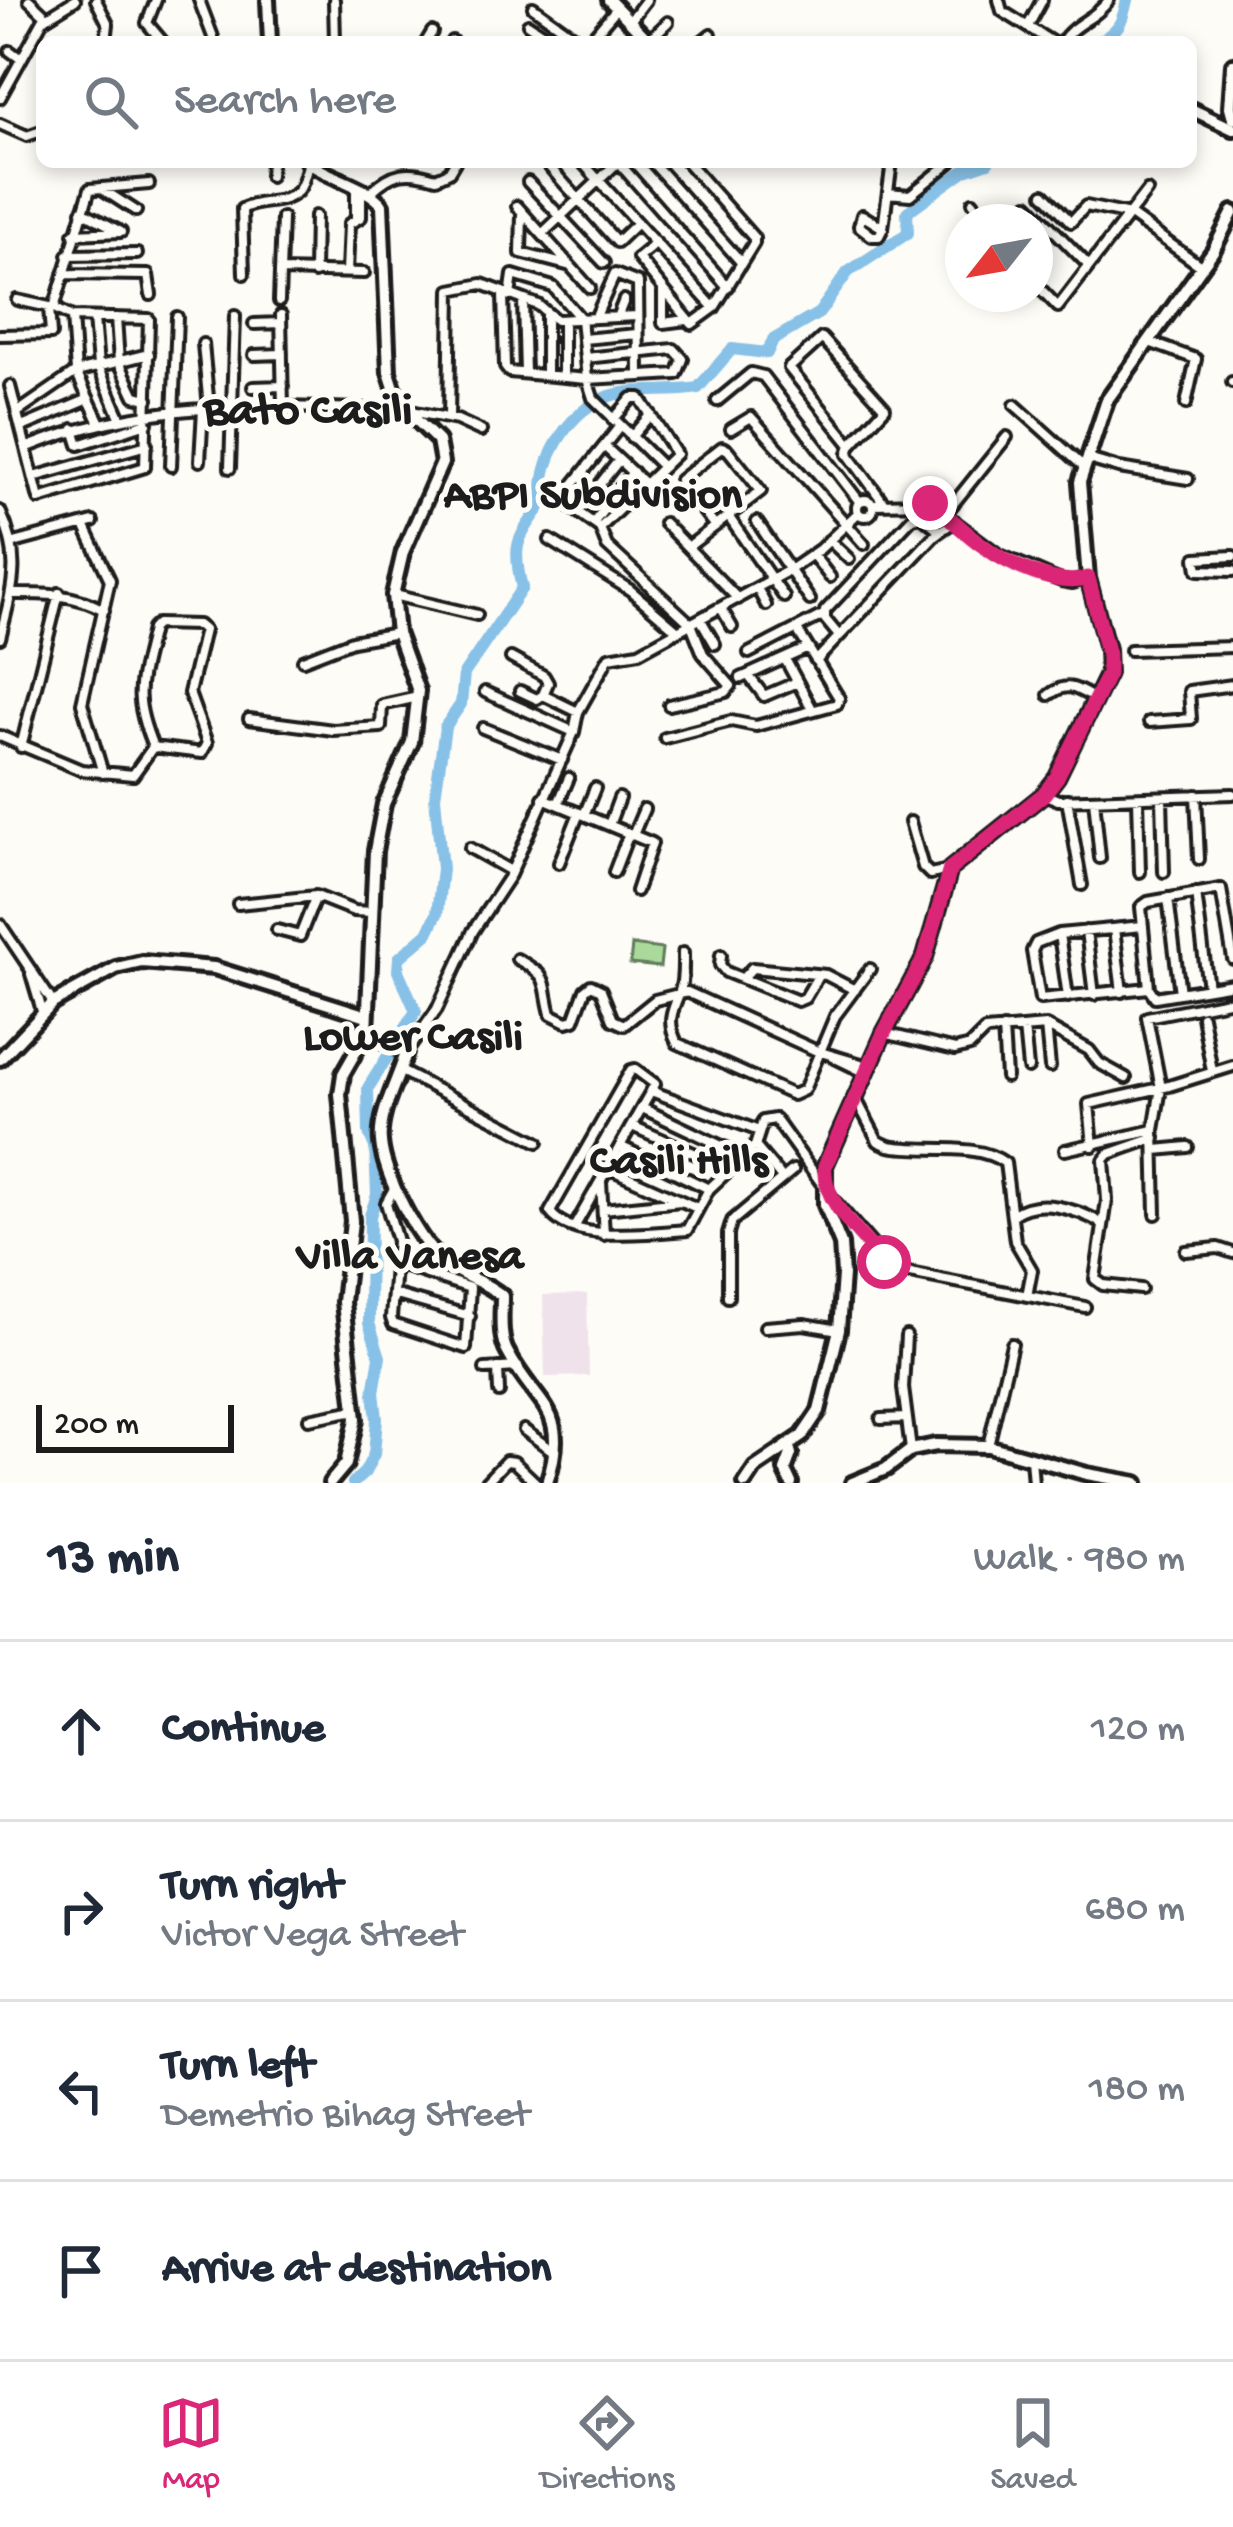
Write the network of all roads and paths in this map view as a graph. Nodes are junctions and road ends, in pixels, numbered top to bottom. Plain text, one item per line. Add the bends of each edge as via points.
1 (29, 0) edge
2 (75, 0) edge
3 (96, 0) edge
4 (156, 0) edge
5 (199, 0) edge
6 (268, 0) edge
7 (334, 0) edge
8 (646, 0) edge
9 (999, 0) edge
10 (1042, 0) edge
11 (1109, 0) edge
12 (613, 4) edge
13 (532, 7) dead end
14 (47, 17) junction
15 (630, 21) junction
16 (668, 22) dead end
17 (528, 23) dead end
18 (1028, 26) junction
19 (432, 32) dead end
20 (711, 34) dead end
21 (107, 36) edge
22 (158, 36) edge
23 (214, 36) edge
24 (270, 36) edge
25 (334, 36) edge
26 (430, 36) edge
27 (547, 36) edge
28 (576, 36) edge
29 (589, 36) edge
30 (643, 36) edge
31 (654, 36) edge
32 (708, 36) edge
33 (1043, 36) edge
34 (1067, 36) edge
35 (10, 51) dead end
36 (20, 59) junction
37 (1233, 64) edge
38 (0, 98) edge
39 (1197, 112) edge
40 (1233, 118) edge
41 (0, 124) edge
42 (1233, 129) edge
43 (36, 133) edge
44 (271, 168) edge
45 (307, 168) edge
46 (318, 168) edge
47 (391, 168) edge
48 (421, 168) edge
49 (450, 168) edge
50 (551, 168) edge
51 (587, 168) edge
52 (612, 168) edge
53 (623, 168) edge
54 (657, 168) edge
55 (692, 168) edge
56 (891, 168) edge
57 (944, 168) edge
58 (418, 173) junction
59 (270, 176) dead end
60 (387, 176) junction
61 (599, 181) junction
62 (528, 182) dead end
63 (148, 184) dead end
64 (100, 188) junction
65 (363, 190) junction
66 (1147, 191) dead end
67 (888, 193) junction
68 (1044, 194) dead end
69 (581, 199) junction
70 (82, 211) junction
71 (136, 211) dead end
72 (1233, 212) edge
73 (1130, 215) junction
74 (315, 216) dead end
75 (563, 217) junction
76 (282, 218) dead end
77 (637, 223) junction
78 (883, 228) dead end
79 (1053, 229) edge
80 (74, 234) junction
81 (542, 234) junction
82 (656, 243) junction
83 (137, 254) dead end
84 (68, 255) junction
85 (741, 262) junction
86 (604, 263) dead end
87 (1088, 265) junction
88 (569, 266) junction
89 (1202, 268) junction
90 (280, 271) junction
91 (347, 272) junction
92 (314, 273) junction
93 (364, 273) dead end
94 (64, 274) junction
95 (244, 274) dead end
96 (663, 287) junction
97 (728, 287) junction
98 (590, 288) dead end
99 (507, 295) junction
100 (151, 296) dead end
101 (17, 300) dead end
102 (523, 301) junction
103 (624, 301) dead end
104 (279, 302) dead end
105 (1053, 302) edge
106 (51, 307) junction
107 (714, 308) junction
108 (546, 314) junction
109 (617, 315) junction
110 (235, 316) dead end
111 (596, 316) junction
112 (637, 316) junction
113 (72, 317) junction
114 (177, 317) dead end
115 (94, 318) junction
116 (116, 318) junction
117 (581, 319) junction
118 (563, 320) junction
119 (687, 320) junction
120 (254, 323) dead end
121 (637, 334) junction
122 (0, 335) edge
123 (584, 339) junction
124 (1148, 341) junction
125 (203, 344) dead end
126 (638, 352) junction
127 (149, 354) junction
128 (282, 354) junction
129 (254, 355) dead end
130 (585, 358) junction
131 (119, 362) junction
132 (98, 366) junction
133 (76, 372) junction
134 (525, 373) junction
135 (639, 374) junction
136 (546, 375) junction
137 (563, 376) junction
138 (587, 379) junction
139 (10, 386) dead end
140 (283, 386) junction
141 (253, 387) dead end
142 (148, 399) junction
143 (89, 400) junction
144 (717, 401) dead end
145 (1186, 404) dead end
146 (1016, 405) dead end
147 (231, 406) junction
148 (283, 407) junction
149 (405, 407) junction
150 (206, 409) junction
151 (174, 411) junction
152 (18, 412) junction
153 (651, 414) junction
154 (120, 417) junction
155 (148, 418) junction
156 (449, 418) junction
157 (99, 421) junction
158 (617, 423) junction
159 (22, 427) junction
160 (74, 429) junction
161 (731, 429) dead end
162 (481, 431) dead end
163 (1006, 436) dead end
164 (631, 437) junction
165 (147, 445) junction
166 (851, 445) junction
167 (604, 446) junction
168 (28, 447) junction
169 (619, 460) junction
170 (200, 461) dead end
171 (1086, 462) junction
172 (171, 466) dead end
173 (662, 467) junction
174 (230, 468) dead end
175 (633, 472) junction
176 (34, 476) junction
177 (1188, 478) dead end
178 (646, 484) junction
179 (569, 488) junction
180 (587, 500) junction
181 (859, 501) junction
182 (878, 503) junction
183 (604, 509) junction
184 (0, 512) edge
185 (578, 512) junction
186 (858, 513) junction
187 (728, 516) junction
188 (951, 517) junction
189 (757, 522) dead end
190 (664, 523) dead end
191 (597, 525) junction
192 (714, 525) junction
193 (845, 525) junction
194 (941, 530) junction
195 (550, 540) dead end
196 (829, 540) junction
197 (14, 543) junction
198 (864, 544) dead end
199 (688, 547) junction
200 (813, 555) junction
201 (1233, 556) edge
202 (849, 559) dead end
203 (791, 569) junction
204 (1233, 571) edge
205 (830, 577) dead end
206 (774, 578) junction
207 (1088, 578) junction
208 (757, 588) junction
209 (59, 593) junction
210 (11, 594) junction
211 (393, 595) junction
212 (784, 597) dead end
213 (738, 599) junction
214 (810, 600) dead end
215 (766, 605) dead end
216 (722, 608) junction
217 (104, 610) junction
218 (477, 615) dead end
219 (823, 615) junction
220 (696, 622) junction
221 (732, 627) dead end
222 (678, 631) junction
223 (798, 631) junction
224 (397, 633) junction
225 (839, 636) junction
226 (0, 638) edge
227 (715, 644) dead end
228 (1233, 647) edge
229 (808, 648) junction
230 (1130, 650) dead end
231 (749, 653) dead end
232 (511, 658) dead end
233 (785, 659) junction
234 (303, 660) dead end
235 (816, 661) junction
236 (797, 682) junction
237 (1233, 685) edge
238 (520, 691) dead end
239 (484, 692) dead end
240 (543, 695) junction
241 (1048, 695) dead end
242 (418, 697) junction
243 (1096, 699) junction
244 (670, 705) dead end
245 (812, 709) junction
246 (578, 712) junction
247 (249, 719) dead end
248 (1149, 722) dead end
249 (483, 728) dead end
250 (574, 732) junction
251 (0, 736) edge
252 (665, 738) dead end
253 (21, 747) junction
254 (152, 747) junction
255 (562, 760) junction
256 (103, 772) junction
257 (569, 778) dead end
258 (595, 788) dead end
259 (1044, 794) junction
260 (1233, 794) edge
261 (1196, 795) junction
262 (543, 798) junction
263 (619, 798) dead end
264 (1138, 798) junction
265 (1162, 798) junction
266 (1066, 799) junction
267 (1094, 799) junction
268 (558, 804) junction
269 (644, 809) dead end
270 (582, 814) junction
271 (910, 822) dead end
272 (609, 825) junction
273 (631, 834) junction
274 (470, 848) dead end
275 (1100, 858) dead end
276 (1198, 859) dead end
277 (559, 863) dead end
278 (950, 869) junction
279 (512, 872) junction
280 (614, 872) dead end
281 (1140, 872) dead end
282 (1164, 872) dead end
283 (1082, 885) dead end
284 (636, 891) dead end
285 (1196, 893) junction
286 (316, 896) junction
287 (1168, 898) junction
288 (238, 904) dead end
289 (371, 912) junction
290 (0, 924) edge
291 (1143, 926) junction
292 (1231, 927) edge
293 (1114, 929) junction
294 (277, 930) dead end
295 (1086, 930) junction
296 (1059, 934) junction
297 (683, 952) dead end
298 (721, 955) dead end
299 (517, 959) dead end
300 (1233, 959) edge
301 (870, 968) dead end
302 (818, 976) junction
303 (742, 978) junction
304 (1233, 984) edge
305 (1149, 988) junction
306 (1208, 988) junction
307 (855, 990) junction
308 (680, 992) junction
309 (1122, 992) junction
310 (1180, 993) junction
311 (1094, 995) junction
312 (1068, 998) junction
313 (1233, 1000) edge
314 (47, 1007) junction
315 (367, 1016) junction
316 (1202, 1016) dead end
317 (1046, 1026) junction
318 (1024, 1027) junction
319 (1003, 1029) junction
320 (367, 1032) junction
321 (884, 1033) junction
322 (403, 1051) junction
323 (818, 1051) junction
324 (0, 1059) edge
325 (1050, 1066) dead end
326 (1233, 1066) edge
327 (1028, 1068) dead end
328 (867, 1069) junction
329 (401, 1071) junction
330 (1212, 1071) junction
331 (1006, 1077) dead end
332 (1126, 1078) dead end
333 (1161, 1088) junction
334 (651, 1091) junction
335 (855, 1097) junction
336 (642, 1108) junction
337 (632, 1126) junction
338 (759, 1132) junction
339 (1154, 1134) junction
340 (538, 1142) dead end
341 (1093, 1145) junction
342 (620, 1146) junction
343 (755, 1146) junction
344 (1188, 1147) dead end
345 (1065, 1150) dead end
346 (1156, 1150) junction
347 (745, 1156) junction
348 (608, 1168) junction
349 (730, 1169) junction
350 (793, 1170) dead end
351 (782, 1178) junction
352 (601, 1180) junction
353 (824, 1181) junction
354 (394, 1187) junction
355 (709, 1189) junction
356 (682, 1201) junction
357 (698, 1208) junction
358 (603, 1209) junction
359 (1156, 1214) dead end
360 (1012, 1215) junction
361 (1103, 1224) junction
362 (575, 1226) junction
363 (604, 1235) junction
364 (1186, 1251) dead end
365 (1233, 1253) edge
366 (396, 1264) junction
367 (1141, 1288) dead end
368 (393, 1294) junction
369 (1027, 1296) junction
370 (728, 1297) dead end
371 (1085, 1306) dead end
372 (470, 1316) junction
373 (765, 1327) dead end
374 (839, 1330) junction
375 (906, 1336) dead end
376 (1012, 1344) dead end
377 (518, 1367) junction
378 (498, 1368) junction
379 (485, 1369) dead end
380 (499, 1392) dead end
381 (355, 1410) junction
382 (906, 1418) junction
383 (309, 1419) dead end
384 (881, 1419) dead end
385 (524, 1430) dead end
386 (988, 1446) junction
387 (789, 1447) junction
388 (911, 1450) junction
389 (553, 1451) junction
390 (1031, 1458) junction
391 (886, 1469) junction
392 (1085, 1479) edge
393 (330, 1483) edge
394 (485, 1483) edge
395 (536, 1483) edge
396 (547, 1483) edge
397 (746, 1483) edge
398 (791, 1483) edge
399 (852, 1483) edge
400 (879, 1483) edge
401 (1033, 1483) edge
402 (1137, 1483) edge

1 - 14 street
2 - 14 street
3 - 21 street
4 - 22 street via 147,23
5 - 23 street
6 - 24 street
7 - 25 street
8 - 15 street
9 - 18 street via 1002,11
10 - 18 street
11 - 34 street
12 - 15 street
12 - 29 street
13 - 28 street
14 - 36 street
15 - 30 street
16 - 31 street
17 - 27 street
18 - 33 street
19 - 26 street
20 - 32 street
35 - 36 street
36 - 38 street
37 - 40 street
39 - 42 street
41 - 43 street
44 - 59 street
45 - 95 street via 294,194 242,209
46 - 65 street
47 - 60 street
48 - 58 street
49 - 58 street via 444,176
50 - 69 street
51 - 61 street
52 - 61 street
53 - 97 street
54 - 85 street
55 - 85 street via 754,238
56 - 67 street
57 - 67 street via 910,195
58 - 60 street
60 - 65 street
61 - 69 street
61 - 77 street
62 - 75 street
63 - 64 street
64 - 70 street via 90,189
64 - 71 street
65 - 91 street via 349,224
65 - 149 street via 382,205 388,372
66 - 73 street
67 - 78 street
68 - 73 street via 1071,222 1086,206
69 - 75 street
69 - 77 street via 617,242
70 - 80 street
70 - 80 street via 121,232
72 - 89 street
73 - 87 street
73 - 89 street
74 - 92 street
75 - 81 street
75 - 86 street
76 - 90 street
77 - 82 street
79 - 87 street
80 - 84 street
81 - 88 street
81 - 88 street via 519,209 521,253
82 - 96 street via 638,258
82 - 107 street
83 - 84 street
84 - 94 street
85 - 97 street
87 - 105 street via 1058,307
88 - 98 street
89 - 124 street
90 - 92 street
90 - 104 street
91 - 92 street
91 - 93 street
94 - 100 street via 148,275
94 - 106 street
96 - 119 street
96 - 119 street via 663,323
97 - 107 street
99 - 102 street
99 - 117 street via 513,275 554,286
99 - 134 street via 505,367
99 - 156 street via 482,284 451,290
101 - 106 street
102 - 108 street
102 - 134 street
103 - 109 street
106 - 113 street
106 - 122 street via 51,334
107 - 119 street
108 - 118 street
108 - 136 street
109 - 111 street
109 - 112 street
110 - 147 street
111 - 112 street via 618,274 638,283
111 - 117 street
112 - 121 street
113 - 115 street
113 - 133 street
114 - 151 street
115 - 116 street
115 - 132 street
116 - 127 street via 149,319
116 - 131 street
117 - 118 street
117 - 123 street
118 - 137 street
120 - 128 street via 281,319
121 - 123 street
121 - 126 street
123 - 130 street
124 - 145 street via 1196,359
124 - 171 street via 1107,400
125 - 150 street
126 - 130 street
126 - 135 street
126 - 135 street via 674,350 683,359 677,374
127 - 131 street
127 - 142 street
128 - 129 street
128 - 140 street
130 - 138 street
131 - 132 street
131 - 142 street via 135,396
132 - 133 street
132 - 154 street
133 - 143 street
133 - 152 street
134 - 136 street
135 - 138 street
136 - 137 street
137 - 138 street
138 - 158 street
139 - 152 street
140 - 141 street
140 - 148 street
142 - 155 street
143 - 157 street
143 - 159 street
144 - 181 street via 751,374 763,376
146 - 171 street
147 - 148 street
147 - 150 street
147 - 174 street
148 - 149 street
149 - 156 street
149 - 211 street via 438,441 442,463
150 - 151 street
150 - 170 street
151 - 155 street
151 - 172 street
152 - 159 street
153 - 158 street via 634,398
153 - 164 street
153 - 173 street via 676,454
154 - 155 street
154 - 157 street
155 - 160 street via 79,445
155 - 165 street
156 - 162 street
157 - 160 street
158 - 164 street
158 - 167 street
159 - 168 street
160 - 168 street
161 - 193 street via 751,417
163 - 188 street
164 - 173 street
165 - 176 street
165 - 176 street via 145,467 39,499
166 - 166 street via 789,368 822,338 885,408
166 - 182 street via 848,454
167 - 169 street
167 - 179 street
168 - 176 street
169 - 175 street
169 - 180 street
171 - 177 street
171 - 207 street via 1080,482
173 - 178 street
175 - 178 street
175 - 183 street
178 - 191 street
179 - 180 street
179 - 185 street via 561,500
180 - 183 street
180 - 185 street
181 - 182 street
181 - 186 street
182 - 186 street via 867,516
182 - 188 street via 922,501
183 - 191 street
184 - 197 street
185 - 191 street
186 - 193 street
187 - 192 street
187 - 192 street via 761,491 722,447 680,479
187 - 206 street
188 - 194 street
188 - 207 street via 981,545 1029,569 1073,583
189 - 203 street
190 - 199 street
191 - 220 street via 607,546
192 - 199 street
193 - 196 street
193 - 198 street
194 - 219 street via 912,518
194 - 225 street
195 - 222 street
196 - 200 street
196 - 202 street
197 - 210 street
197 - 217 street via 89,523 110,580
199 - 213 street
200 - 203 street
200 - 205 street
201 - 204 street via 1196,558 1198,570
203 - 206 street
203 - 214 street
206 - 208 street
206 - 212 street
207 - 243 street via 1108,655
208 - 213 street
208 - 215 street
209 - 210 street
209 - 217 street
209 - 253 street
210 - 226 street
211 - 218 street
211 - 224 street
213 - 216 street
216 - 220 street
216 - 221 street
217 - 256 street via 81,711
219 - 223 street
219 - 225 street
220 - 222 street
220 - 227 street
220 - 244 street via 703,654 731,686
222 - 246 street via 631,656 609,657
223 - 229 street
223 - 231 street
224 - 234 street
224 - 242 street
225 - 235 street
228 - 230 street
229 - 233 street
229 - 235 street
232 - 240 street via 544,676
233 - 236 street
233 - 236 street via 744,677 764,696
235 - 245 street via 839,701
236 - 245 street
237 - 248 street via 1189,691 1192,719
238 - 240 street
239 - 250 street
240 - 246 street
241 - 243 street via 1071,686
242 - 247 street via 382,705 381,728
242 - 289 street via 412,742 380,818
243 - 259 street
245 - 252 street
246 - 250 street
249 - 255 street
250 - 255 street
251 - 253 street
253 - 256 street
254 - 254 street via 137,701 152,628 198,626 204,630 189,693 205,751
254 - 256 street via 135,775
255 - 262 street
257 - 268 street
258 - 270 street
259 - 266 street
259 - 278 street
260 - 261 street
261 - 265 street
261 - 276 street
262 - 268 street
262 - 279 street
263 - 272 street
264 - 265 street
264 - 267 street
264 - 281 street
265 - 282 street
266 - 267 street
266 - 283 street
267 - 275 street
268 - 270 street
269 - 273 street
270 - 272 street
270 - 277 street
271 - 278 street via 923,867 930,874
272 - 273 street
273 - 280 street
273 - 284 street via 654,846
274 - 279 street
278 - 321 street via 925,957
279 - 322 street via 437,1009
285 - 287 street
285 - 292 street via 1224,891
285 - 306 street
286 - 288 street
286 - 289 street
286 - 294 street via 300,937
287 - 291 street via 1143,904
287 - 310 street
289 - 315 street
290 - 314 street
291 - 293 street
291 - 305 street
292 - 300 street
293 - 295 street
293 - 309 street
295 - 296 street
295 - 311 street
296 - 312 street
296 - 312 street via 1032,948 1038,997
297 - 308 street
298 - 303 street via 722,969
299 - 308 street via 541,973 550,1014 567,1022 591,985 624,1025
301 - 307 street
302 - 303 street via 752,968
302 - 303 street via 802,1001
302 - 307 street
304 - 306 street
305 - 309 street
305 - 310 street via 1155,997
306 - 310 street
307 - 323 street
308 - 323 street
308 - 323 street via 670,1024 689,1051 793,1095 804,1090
309 - 311 street
311 - 312 street
313 - 333 street via 1147,1017
314 - 315 street via 116,968 164,963 214,968
314 - 324 street
315 - 320 street
316 - 330 street
317 - 318 street
317 - 325 street
317 - 332 street
318 - 319 street
318 - 327 street
319 - 321 street via 956,1050
319 - 331 street
320 - 322 street
320 - 381 street via 339,1102 352,1221 343,1302
321 - 328 street
322 - 329 street
323 - 328 street
326 - 330 street
328 - 335 street
329 - 340 street
329 - 354 street via 380,1138
330 - 333 street
333 - 339 street
333 - 341 street via 1089,1104
334 - 336 street
334 - 338 street
334 - 362 street via 654,1080 631,1070 549,1216
335 - 353 street
335 - 360 street via 878,1141 889,1146 1006,1163
336 - 337 street
336 - 347 street
337 - 342 street
337 - 349 street
338 - 343 street
338 - 353 street via 763,1121 782,1124
339 - 341 street
339 - 346 street
339 - 361 street via 1106,1156
341 - 345 street
342 - 348 street
342 - 355 street
343 - 347 street
343 - 351 street
344 - 346 street
346 - 359 street
347 - 349 street
348 - 352 street
348 - 356 street
349 - 355 street
350 - 351 street
351 - 370 street via 732,1221
352 - 358 street
352 - 362 street
353 - 369 street via 894,1270
353 - 374 street via 841,1244
354 - 366 street via 386,1210
354 - 377 street via 445,1264 502,1296 505,1349
355 - 357 street
356 - 357 street
356 - 358 street
357 - 363 street via 687,1231
358 - 363 street
360 - 361 street via 1026,1205 1055,1207
360 - 369 street via 1017,1247 1032,1270
361 - 367 street via 1096,1279
362 - 363 street
364 - 365 street
366 - 368 street
366 - 372 street via 470,1288
368 - 372 street
368 - 372 street via 397,1327 464,1349
369 - 371 street
373 - 374 street
374 - 387 street via 819,1411
375 - 382 street
376 - 386 street
377 - 378 street
377 - 389 street via 552,1412
378 - 379 street
378 - 380 street
381 - 383 street
381 - 393 street via 350,1454
382 - 384 street
382 - 388 street
385 - 389 street
386 - 388 street
386 - 390 street
387 - 397 street
387 - 398 street via 784,1470
388 - 391 street
389 - 396 street
390 - 392 street
390 - 401 street
391 - 399 street
391 - 400 street
392 - 402 street
394 - 395 street via 506,1461

